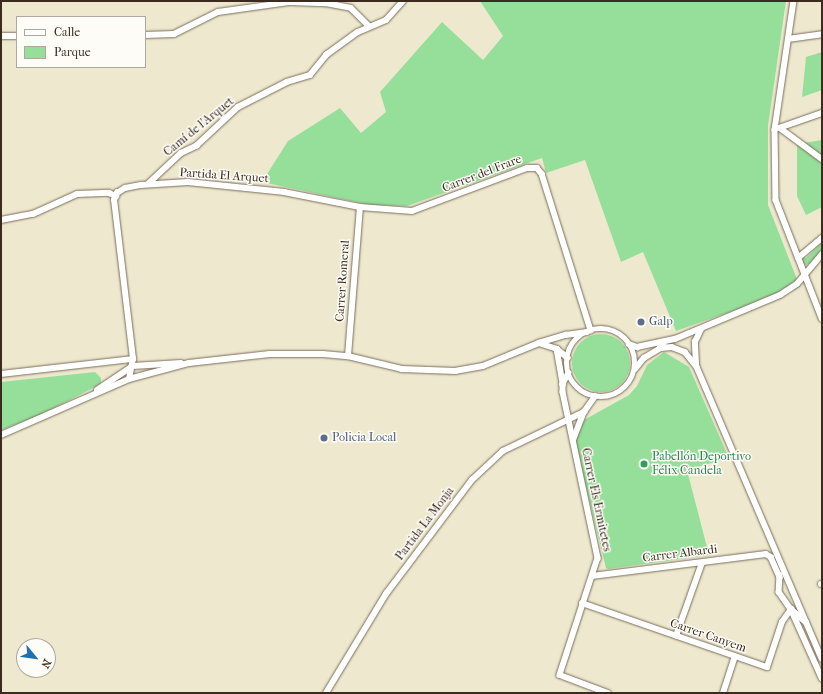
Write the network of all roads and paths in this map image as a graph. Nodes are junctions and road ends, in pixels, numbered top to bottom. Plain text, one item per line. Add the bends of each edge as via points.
1 (403, 1) edge
2 (794, 1) edge
3 (369, 26) junction
4 (822, 34) edge
5 (146, 35) edge
6 (1, 36) edge
7 (16, 36) edge
8 (788, 39) junction
9 (822, 113) edge
10 (777, 129) junction
11 (822, 159) edge
12 (148, 184) junction
13 (116, 196) junction
14 (360, 207) junction
15 (1, 220) edge
16 (822, 238) edge
17 (822, 254) edge
18 (798, 258) junction
19 (805, 275) junction
20 (822, 318) edge
21 (702, 328) junction
22 (589, 331) junction
23 (688, 334) junction
24 (675, 339) junction
25 (695, 342) junction
26 (539, 343) junction
27 (629, 344) junction
28 (660, 348) junction
29 (557, 349) junction
30 (348, 356) junction
31 (568, 358) junction
32 (133, 363) junction
33 (189, 363) junction
34 (697, 367) junction
35 (569, 373) junction
36 (633, 373) junction
37 (1, 374) edge
38 (129, 379) junction
39 (563, 384) junction
40 (91, 395) junction
41 (595, 396) junction
42 (584, 412) junction
43 (568, 418) junction
44 (1, 436) edge
45 (572, 444) junction
46 (781, 561) junction
47 (702, 563) junction
48 (592, 576) junction
49 (780, 577) junction
50 (582, 603) junction
51 (791, 609) junction
52 (807, 622) junction
53 (676, 636) junction
54 (735, 657) junction
55 (822, 658) edge
56 (822, 678) edge
57 (326, 693) edge
58 (608, 693) edge
59 (723, 693) edge

1 - 3 street, Camí de l'Arquet via 386,20
2 - 8 street
3 - 5 street via 351,8 326,3 290,2 218,12 174,34
3 - 12 street, Camí de l'Arquet via 326,55 310,75 287,82 238,108 196,146 181,153
4 - 8 street
6 - 7 street
8 - 10 street
9 - 10 street
10 - 11 street
10 - 18 street via 776,200
12 - 13 street, Partida El Arquet via 125,188
12 - 14 street, Partida El Arquet via 188,182 284,192
13 - 15 street via 109,193 77,194 64,197 33,214
13 - 32 street
14 - 22 street, Carrer del Frare via 412,211 527,168 537,168 542,174
14 - 30 street, Carrer Romeral
16 - 18 street
17 - 19 street
18 - 19 street
19 - 20 street
19 - 21 street via 780,295
21 - 23 street
21 - 25 street
22 - 26 street
22 - 27 street via 609,330 618,333
22 - 31 street via 578,338
23 - 24 street
23 - 25 street
24 - 27 street via 637,347
24 - 28 street
25 - 34 street
26 - 29 street
26 - 30 street via 483,366 455,371 402,369
27 - 36 street via 635,363
28 - 34 street via 672,347 685,352
28 - 36 street via 644,358
29 - 31 street
29 - 39 street, Carrer Els Ermitetes
30 - 33 street via 270,354
31 - 35 street
32 - 33 street
32 - 37 street
32 - 38 street
32 - 40 street
33 - 38 street
34 - 46 street
35 - 39 street
35 - 41 street via 579,388
36 - 41 street via 618,392
38 - 40 street
39 - 43 street, Carrer Els Ermitetes
40 - 44 street
41 - 42 street, Carrer Els Ermitetes
42 - 43 street, Partida La Monja
42 - 45 street, Carrer Els Ermitetes
43 - 45 street, Carrer Els Ermitetes
43 - 57 street, Partida La Monja via 503,451 472,480 386,594
45 - 48 street, Carrer Els Ermitetes via 598,558
46 - 49 street
46 - 52 street
47 - 48 street, Carrer Albardi
47 - 49 street, Carrer Albardi via 766,554 771,557
47 - 53 street
48 - 50 street, Carrer Els Ermitetes
49 - 51 street via 780,592
50 - 53 street, Carrer Canyem
50 - 58 street, Carrer Els Ermitetes via 560,675
51 - 52 street
51 - 54 street, Carrer Canyem via 782,622 767,667
51 - 56 street
52 - 55 street
53 - 54 street, Carrer Canyem
54 - 59 street

